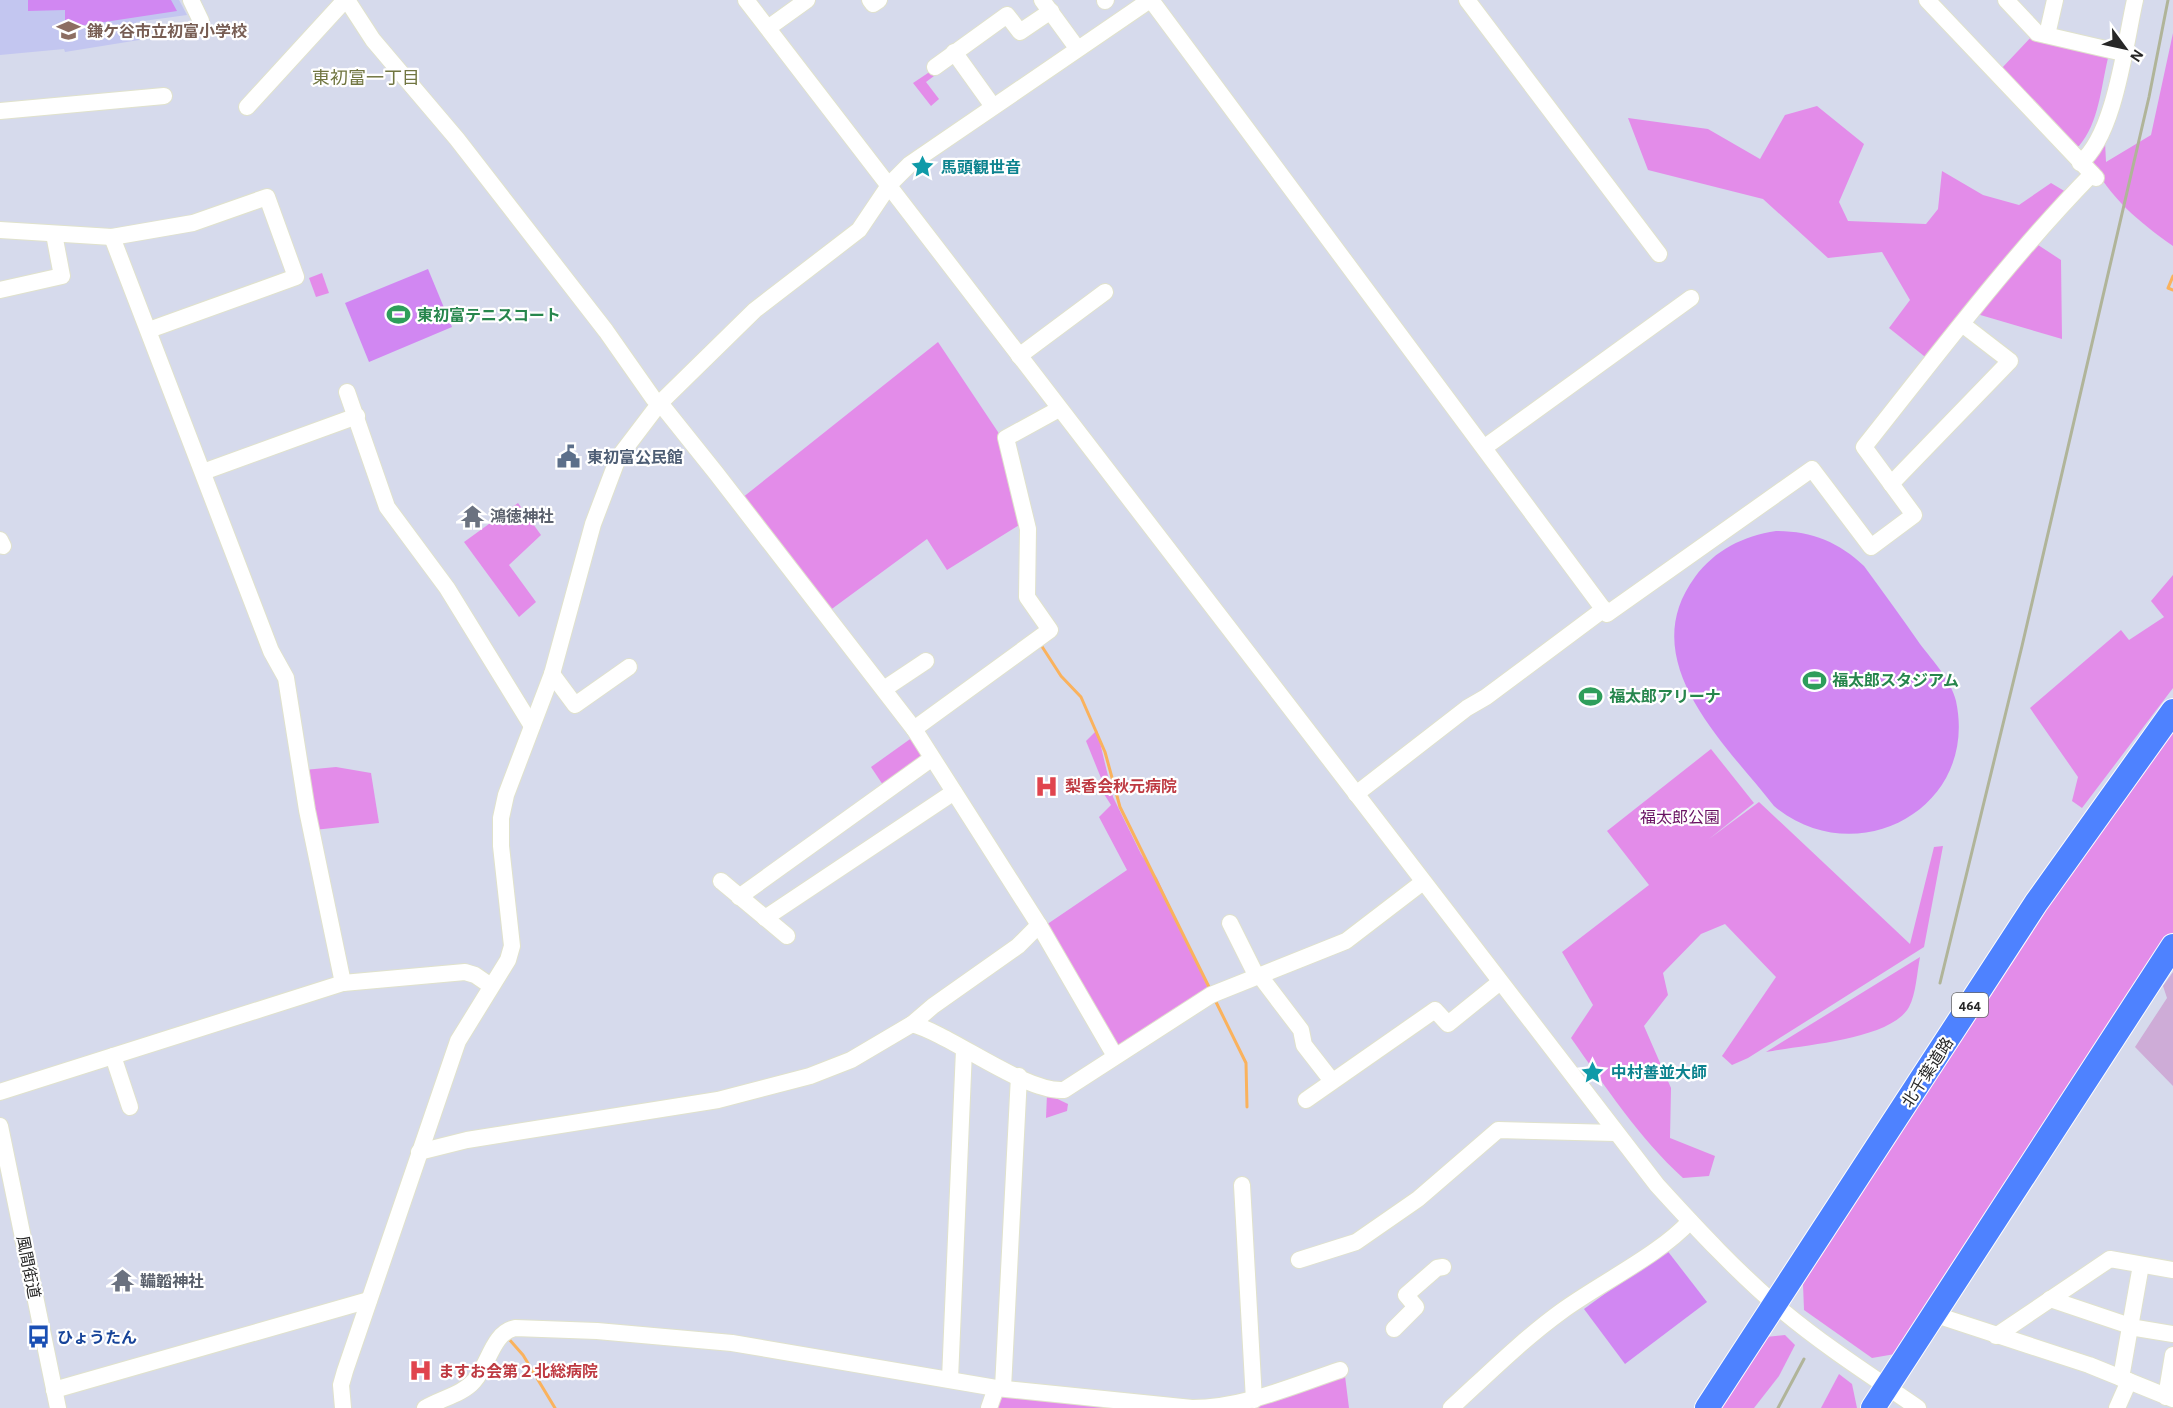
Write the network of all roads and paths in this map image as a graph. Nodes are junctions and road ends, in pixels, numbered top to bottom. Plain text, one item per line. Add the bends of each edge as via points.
1 (191, 0) edge
2 (346, 0) edge
3 (746, 0) edge
4 (807, 0) edge
5 (870, 0) edge
6 (879, 0) edge
7 (1151, 0) edge
8 (1467, 0) edge
9 (1927, 0) edge
10 (2006, 0) edge
11 (2055, 0) edge
12 (2135, 0) edge
13 (1046, 6) edge
14 (201, 21) dead end
15 (768, 28) junction
16 (2047, 35) junction
17 (1077, 48) junction
18 (954, 52) junction
19 (2123, 53) junction
20 (935, 67) dead end
21 (164, 96) dead end
22 (992, 105) junction
23 (247, 107) dead end
24 (0, 111) edge
25 (2089, 172) junction
26 (891, 184) junction
27 (0, 230) edge
28 (54, 234) junction
29 (112, 237) junction
30 (1659, 255) dead end
31 (0, 290) edge
32 (1105, 292) dead end
33 (1691, 298) dead end
34 (1962, 324) junction
35 (149, 330) junction
36 (1019, 356) junction
37 (347, 392) dead end
38 (659, 404) junction
39 (1059, 409) junction
40 (357, 416) junction
41 (1485, 447) junction
42 (203, 472) junction
43 (1891, 484) junction
44 (1604, 609) junction
45 (926, 661) dead end
46 (629, 667) dead end
47 (552, 674) junction
48 (884, 689) junction
49 (2173, 711) edge
50 (532, 726) junction
51 (914, 729) junction
52 (931, 759) junction
53 (954, 792) junction
54 (1356, 794) junction
55 (721, 881) dead end
56 (1423, 882) junction
57 (739, 897) junction
58 (765, 918) junction
59 (1230, 923) dead end
60 (1039, 925) junction
61 (787, 936) dead end
62 (2172, 950) edge
63 (1258, 976) junction
64 (1500, 982) junction
65 (343, 983) junction
66 (491, 986) junction
67 (912, 1024) junction
68 (964, 1050) junction
69 (113, 1056) junction
70 (1115, 1056) junction
71 (1020, 1076) junction
72 (1332, 1082) junction
73 (0, 1092) edge
74 (1306, 1100) dead end
75 (130, 1107) dead end
76 (0, 1126) edge
77 (1616, 1133) junction
78 (419, 1152) junction
79 (1242, 1185) dead end
80 (1690, 1221) junction
81 (1299, 1260) dead end
82 (2141, 1264) junction
83 (1443, 1267) dead end
84 (2173, 1270) edge
85 (2050, 1299) junction
86 (369, 1300) junction
87 (1775, 1304) junction
88 (1933, 1314) junction
89 (2131, 1326) junction
90 (1394, 1329) dead end
91 (2173, 1334) edge
92 (1996, 1336) junction
93 (2173, 1355) edge
94 (1340, 1370) dead end
95 (2125, 1379) junction
96 (950, 1380) junction
97 (1886, 1387) junction
98 (1000, 1388) junction
99 (54, 1390) junction
100 (2170, 1398) edge
101 (1254, 1400) junction
102 (58, 1408) edge
103 (343, 1408) edge
104 (425, 1408) edge
105 (989, 1408) edge
106 (1450, 1408) edge
107 (1707, 1408) edge
108 (1873, 1408) edge
109 (1918, 1408) edge
110 (2117, 1408) edge

1 - 14 street
2 - 23 street
2 - 38 street via 373,40 457,139
3 - 15 street
4 - 15 street
5 - 6 street via 873,4
7 - 17 street
7 - 41 street
8 - 30 street
9 - 25 street
10 - 16 street via 2037,33
11 - 16 street
12 - 19 street
13 - 17 street
13 - 18 street via 1020,32 1007,15
15 - 26 street
16 - 19 street
17 - 22 street
18 - 20 street
18 - 22 street
19 - 25 street via 2106,126 2092,152
21 - 24 street
22 - 26 street via 910,164
25 - 34 street
26 - 36 street
26 - 38 street via 859,230 755,310
27 - 28 street
28 - 29 street
28 - 31 street via 62,276
29 - 35 street
29 - 35 street via 194,223 267,196 296,277
32 - 36 street
33 - 41 street
34 - 43 street via 1864,447
34 - 43 street via 2010,361
35 - 42 street
36 - 39 street
37 - 40 street
38 - 47 street via 618,458 602,494
38 - 48 street
39 - 51 street via 1006,438 1028,529 1027,597 1050,630
39 - 54 street
40 - 42 street
40 - 50 street via 387,507 447,588
41 - 44 street
42 - 65 street via 271,651 286,678 307,810
43 - 44 street via 1914,515 1871,547 1812,469 1607,614
44 - 54 street
45 - 48 street
46 - 47 street via 575,705
47 - 50 street
48 - 51 street
49 - 87 highway, 北千葉道路 / 464 via 2036,903
50 - 66 street via 501,818 512,946
51 - 52 street
52 - 53 street
52 - 57 street
53 - 58 street
53 - 60 street
54 - 56 street
55 - 57 street
56 - 63 street via 1346,941
56 - 64 street
57 - 58 street
58 - 61 street
59 - 63 street
60 - 67 street via 1018,946
60 - 70 street
62 - 88 highway
63 - 70 street via 1211,995
63 - 72 street via 1301,1030 1304,1045
64 - 72 street via 1448,1024 1435,1010
64 - 77 street
65 - 66 street via 465,972
65 - 69 street
66 - 78 street via 458,1041
67 - 68 street
67 - 78 street via 851,1060 758,1091 467,1140
68 - 71 street
68 - 96 street
69 - 73 street
69 - 75 street
70 - 71 street via 1064,1089 1052,1090
71 - 98 street
72 - 74 street
76 - 99 street, 風間街道
77 - 80 street
77 - 81 street via 1498,1130 1418,1199 1356,1242
78 - 86 street
79 - 101 street
80 - 87 street
80 - 106 street via 1561,1312
82 - 84 street
82 - 85 street via 2110,1259
82 - 89 street
83 - 90 street via 1406,1295 1416,1307
85 - 89 street
85 - 92 street
86 - 99 street
86 - 103 street via 341,1384
87 - 97 street
87 - 107 highway, 北千葉道路 / 464
88 - 92 street
88 - 97 highway
89 - 91 street
89 - 95 street
92 - 95 street
93 - 100 street
94 - 101 street
95 - 100 street
95 - 110 street
96 - 98 street
96 - 104 street via 732,1343 515,1328 500,1335 474,1382
97 - 108 highway
97 - 109 street
98 - 101 street via 1192,1408
98 - 105 street
99 - 102 street, 風間街道

